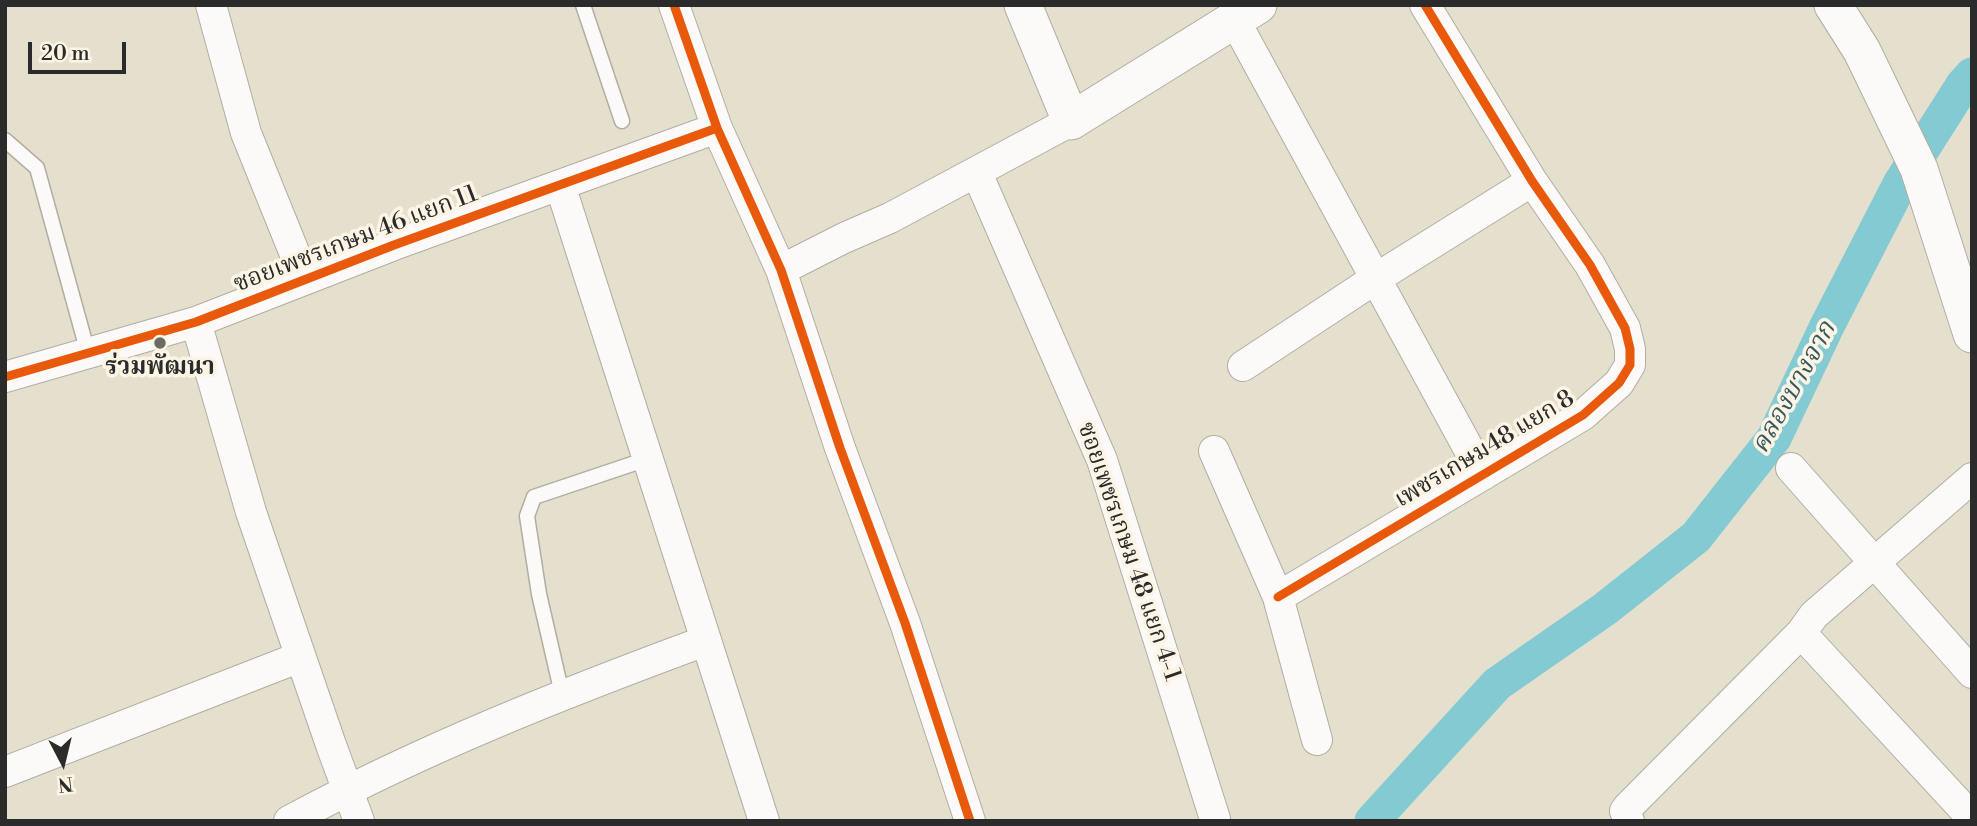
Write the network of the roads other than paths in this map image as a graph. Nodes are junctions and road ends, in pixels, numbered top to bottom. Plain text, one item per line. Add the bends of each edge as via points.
1 (211, 5) edge
2 (583, 5) edge
3 (674, 5) edge
4 (1023, 5) edge
5 (1425, 5) edge
6 (1833, 5) edge
7 (1246, 13) edge
8 (622, 121) dead end
9 (1071, 121) junction
10 (717, 128) junction
11 (5, 140) edge
12 (976, 173) junction
13 (1532, 181) junction
14 (560, 185) junction
15 (781, 270) junction
16 (305, 279) junction
17 (1375, 279) junction
18 (196, 322) junction
19 (1972, 334) edge
20 (88, 353) junction
21 (1243, 366) dead end
22 (5, 377) edge
23 (1214, 451) dead end
24 (647, 459) junction
25 (1791, 468) dead end
26 (1483, 475) junction
27 (1972, 478) edge
28 (1874, 561) junction
29 (1278, 597) junction
30 (1801, 634) junction
31 (705, 641) junction
32 (300, 657) junction
33 (1972, 673) edge
34 (562, 694) junction
35 (1317, 740) dead end
36 (5, 772) edge
37 (348, 789) junction
38 (1972, 818) edge
39 (1215, 819) dead end
40 (289, 821) edge
41 (359, 821) edge
42 (764, 821) edge
43 (970, 821) edge
44 (1629, 821) edge

1 - 16 street via 246,133
2 - 8 lane
3 - 10 street
4 - 9 street
5 - 13 street, เพชรเกษม48 แยก 8
6 - 19 street via 1862,51 1919,169
7 - 9 street
7 - 17 street
9 - 12 street
10 - 14 street, ซอยเพชรเกษม 46 แยก 11
10 - 15 street
11 - 20 lane via 37,168
12 - 15 street
12 - 39 street, ซอยเพชรเกษม 48 แยก 4-1 via 1102,460
13 - 17 street
13 - 26 street, เพชรเกษม48 แยก 8 via 1590,265 1626,328 1630,365 1619,383 1583,415
14 - 16 street, ซอยเพชรเกษม 46 แยก 11
14 - 24 street
15 - 43 street
16 - 18 street, ซอยเพชรเกษม 46 แยก 11
17 - 21 street
17 - 26 street
18 - 20 street, ซอยเพชรเกษม 46 แยก 11
18 - 32 street via 251,512
20 - 22 street, ซอยเพชรเกษม 46 แยก 11
23 - 29 street
24 - 31 street
24 - 34 lane via 534,497 527,516
25 - 28 street
26 - 29 street, เพชรเกษม48 แยก 8
27 - 28 street
28 - 30 street via 1814,615
28 - 33 street
29 - 35 street
30 - 38 street
30 - 44 street via 1628,807
31 - 34 street
31 - 42 street
32 - 36 street
32 - 37 street
34 - 37 street
37 - 40 street
37 - 41 street

